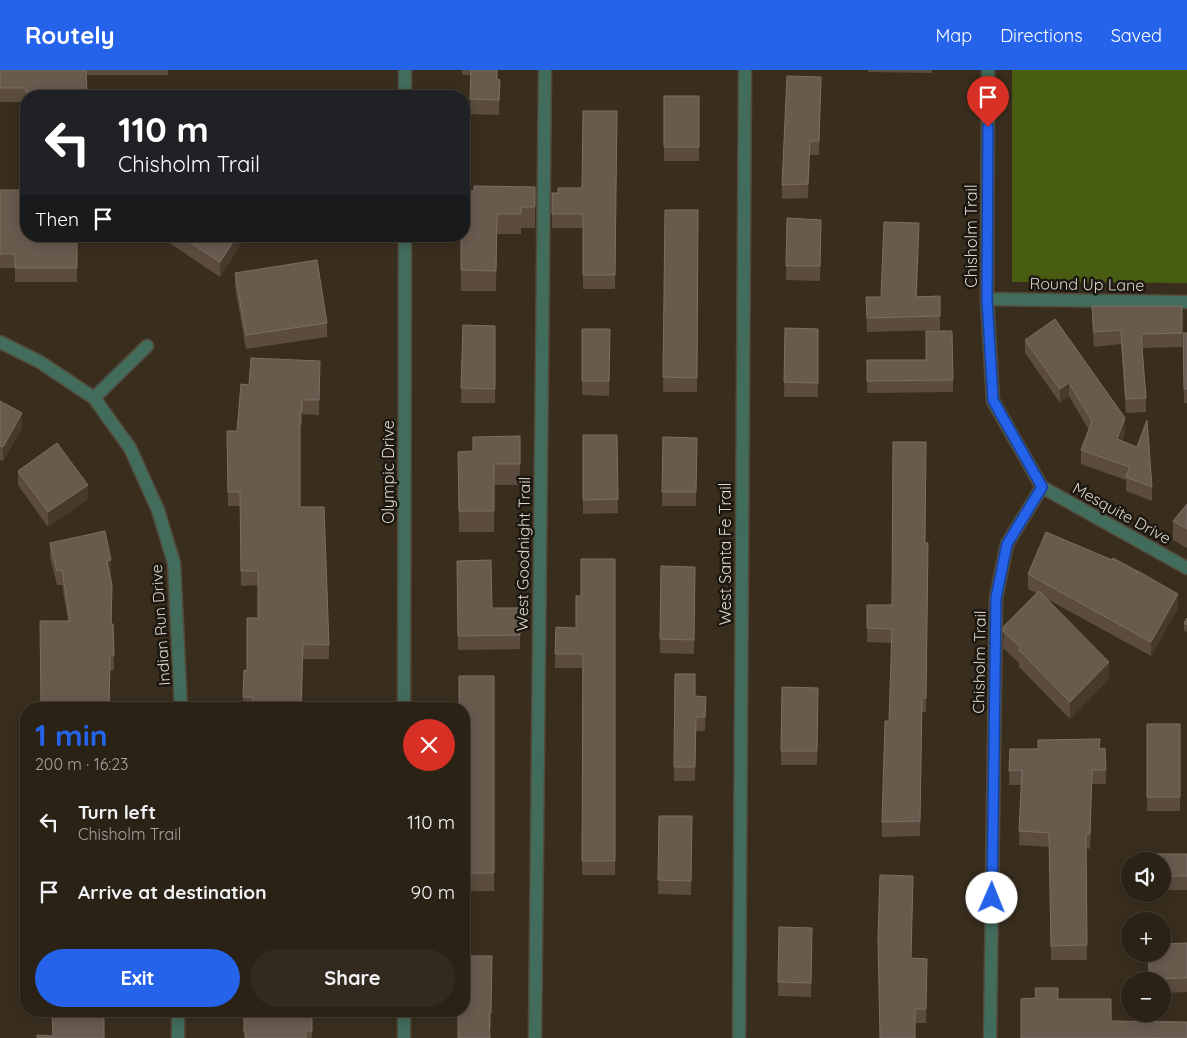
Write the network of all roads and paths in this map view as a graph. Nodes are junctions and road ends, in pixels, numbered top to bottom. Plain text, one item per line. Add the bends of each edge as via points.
1 (406, 70) edge
2 (545, 70) edge
3 (745, 70) edge
4 (988, 70) edge
5 (405, 90) edge
6 (405, 242) edge
7 (987, 299) junction
8 (1187, 302) edge
9 (0, 342) edge
10 (147, 346) dead end
11 (94, 398) junction
12 (1042, 487) junction
13 (1187, 568) edge
14 (181, 702) edge
15 (404, 702) edge
16 (178, 1017) edge
17 (404, 1017) edge
18 (178, 1038) edge
19 (404, 1038) edge
20 (535, 1038) edge
21 (738, 1038) edge
22 (990, 1038) edge

1 - 5 street
2 - 20 street, West Goodnight Trail
3 - 21 street, West Santa Fe Trail
4 - 7 street, Chisholm Trail
6 - 15 street, Olympic Drive
7 - 8 street, Round Up Lane
7 - 12 street, Chisholm Trail via 993,400
9 - 11 street, Indian Run Drive via 40,362
10 - 11 street
11 - 14 street, Indian Run Drive via 130,448 158,510 174,563
12 - 13 street, Mesquite Drive
12 - 22 street, Chisholm Trail via 1007,544 996,598
16 - 18 street
17 - 19 street

